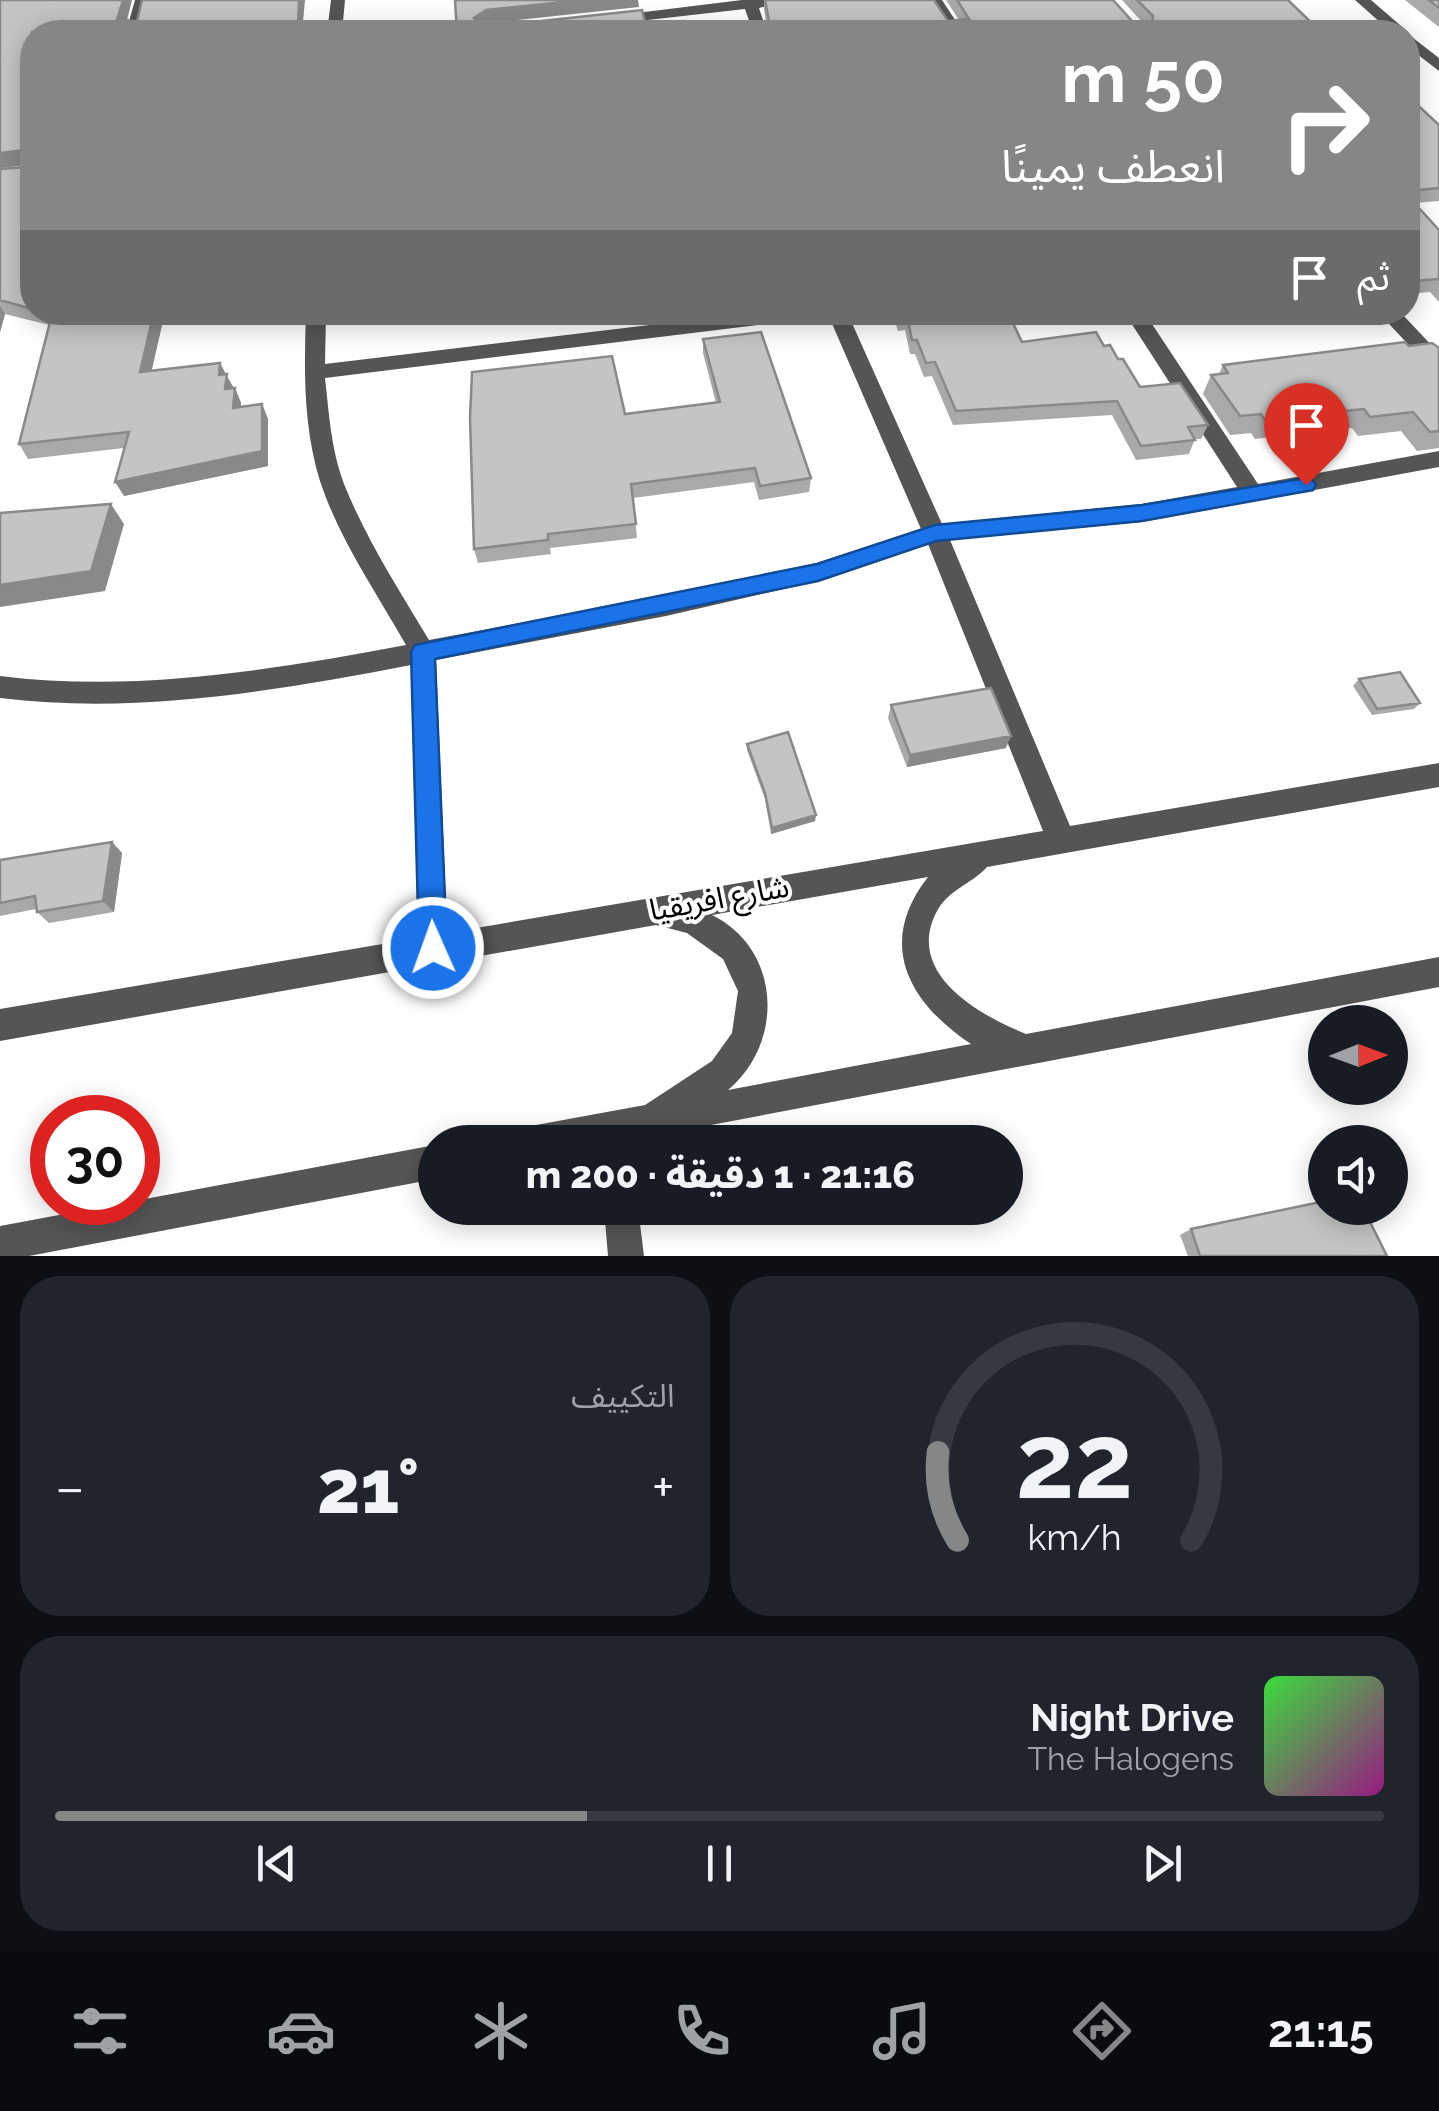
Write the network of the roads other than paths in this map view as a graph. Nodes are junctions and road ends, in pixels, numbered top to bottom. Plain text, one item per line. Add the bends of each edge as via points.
1 (786, 0) edge
2 (1362, 0) edge
3 (750, 2) edge
4 (613, 20) edge
5 (1386, 20) edge
6 (316, 325) edge
7 (620, 325) edge
8 (706, 325) edge
9 (842, 325) edge
10 (1143, 325) edge
11 (1401, 325) edge
12 (622, 335) junction
13 (1439, 365) edge
14 (314, 372) junction
15 (1439, 459) edge
16 (1254, 494) junction
17 (935, 533) junction
18 (423, 652) junction
19 (0, 686) edge
20 (1439, 775) edge
21 (1061, 839) junction
22 (1003, 850) junction
23 (621, 916) junction
24 (433, 948) junction
25 (1439, 972) edge
26 (0, 1025) edge
27 (1048, 1045) junction
28 (634, 1125) edge
29 (654, 1125) edge
30 (418, 1165) edge
31 (623, 1225) edge
32 (0, 1244) edge
33 (626, 1256) edge

1 - 3 street
2 - 5 street
3 - 4 street
6 - 14 street
7 - 12 street
8 - 12 street
9 - 17 street
10 - 16 street
11 - 13 street
12 - 14 street
14 - 18 street via 332,482
15 - 16 street
16 - 17 street via 1142,513
17 - 18 street via 818,572
17 - 21 street
18 - 19 street via 301,675 118,695 63,696
18 - 24 street
20 - 21 street, شارع افريقيا
21 - 22 street, شارع افريقيا
22 - 23 street, شارع افريقيا
22 - 27 street via 955,870 934,887 915,937 920,967 934,996 984,1038
23 - 24 street, شارع افريقيا
23 - 28 street via 679,915 705,924 744,960 754,987 754,1016 728,1068
24 - 26 street, شارع افريقيا
25 - 27 street
27 - 29 street
30 - 32 street
31 - 33 street

